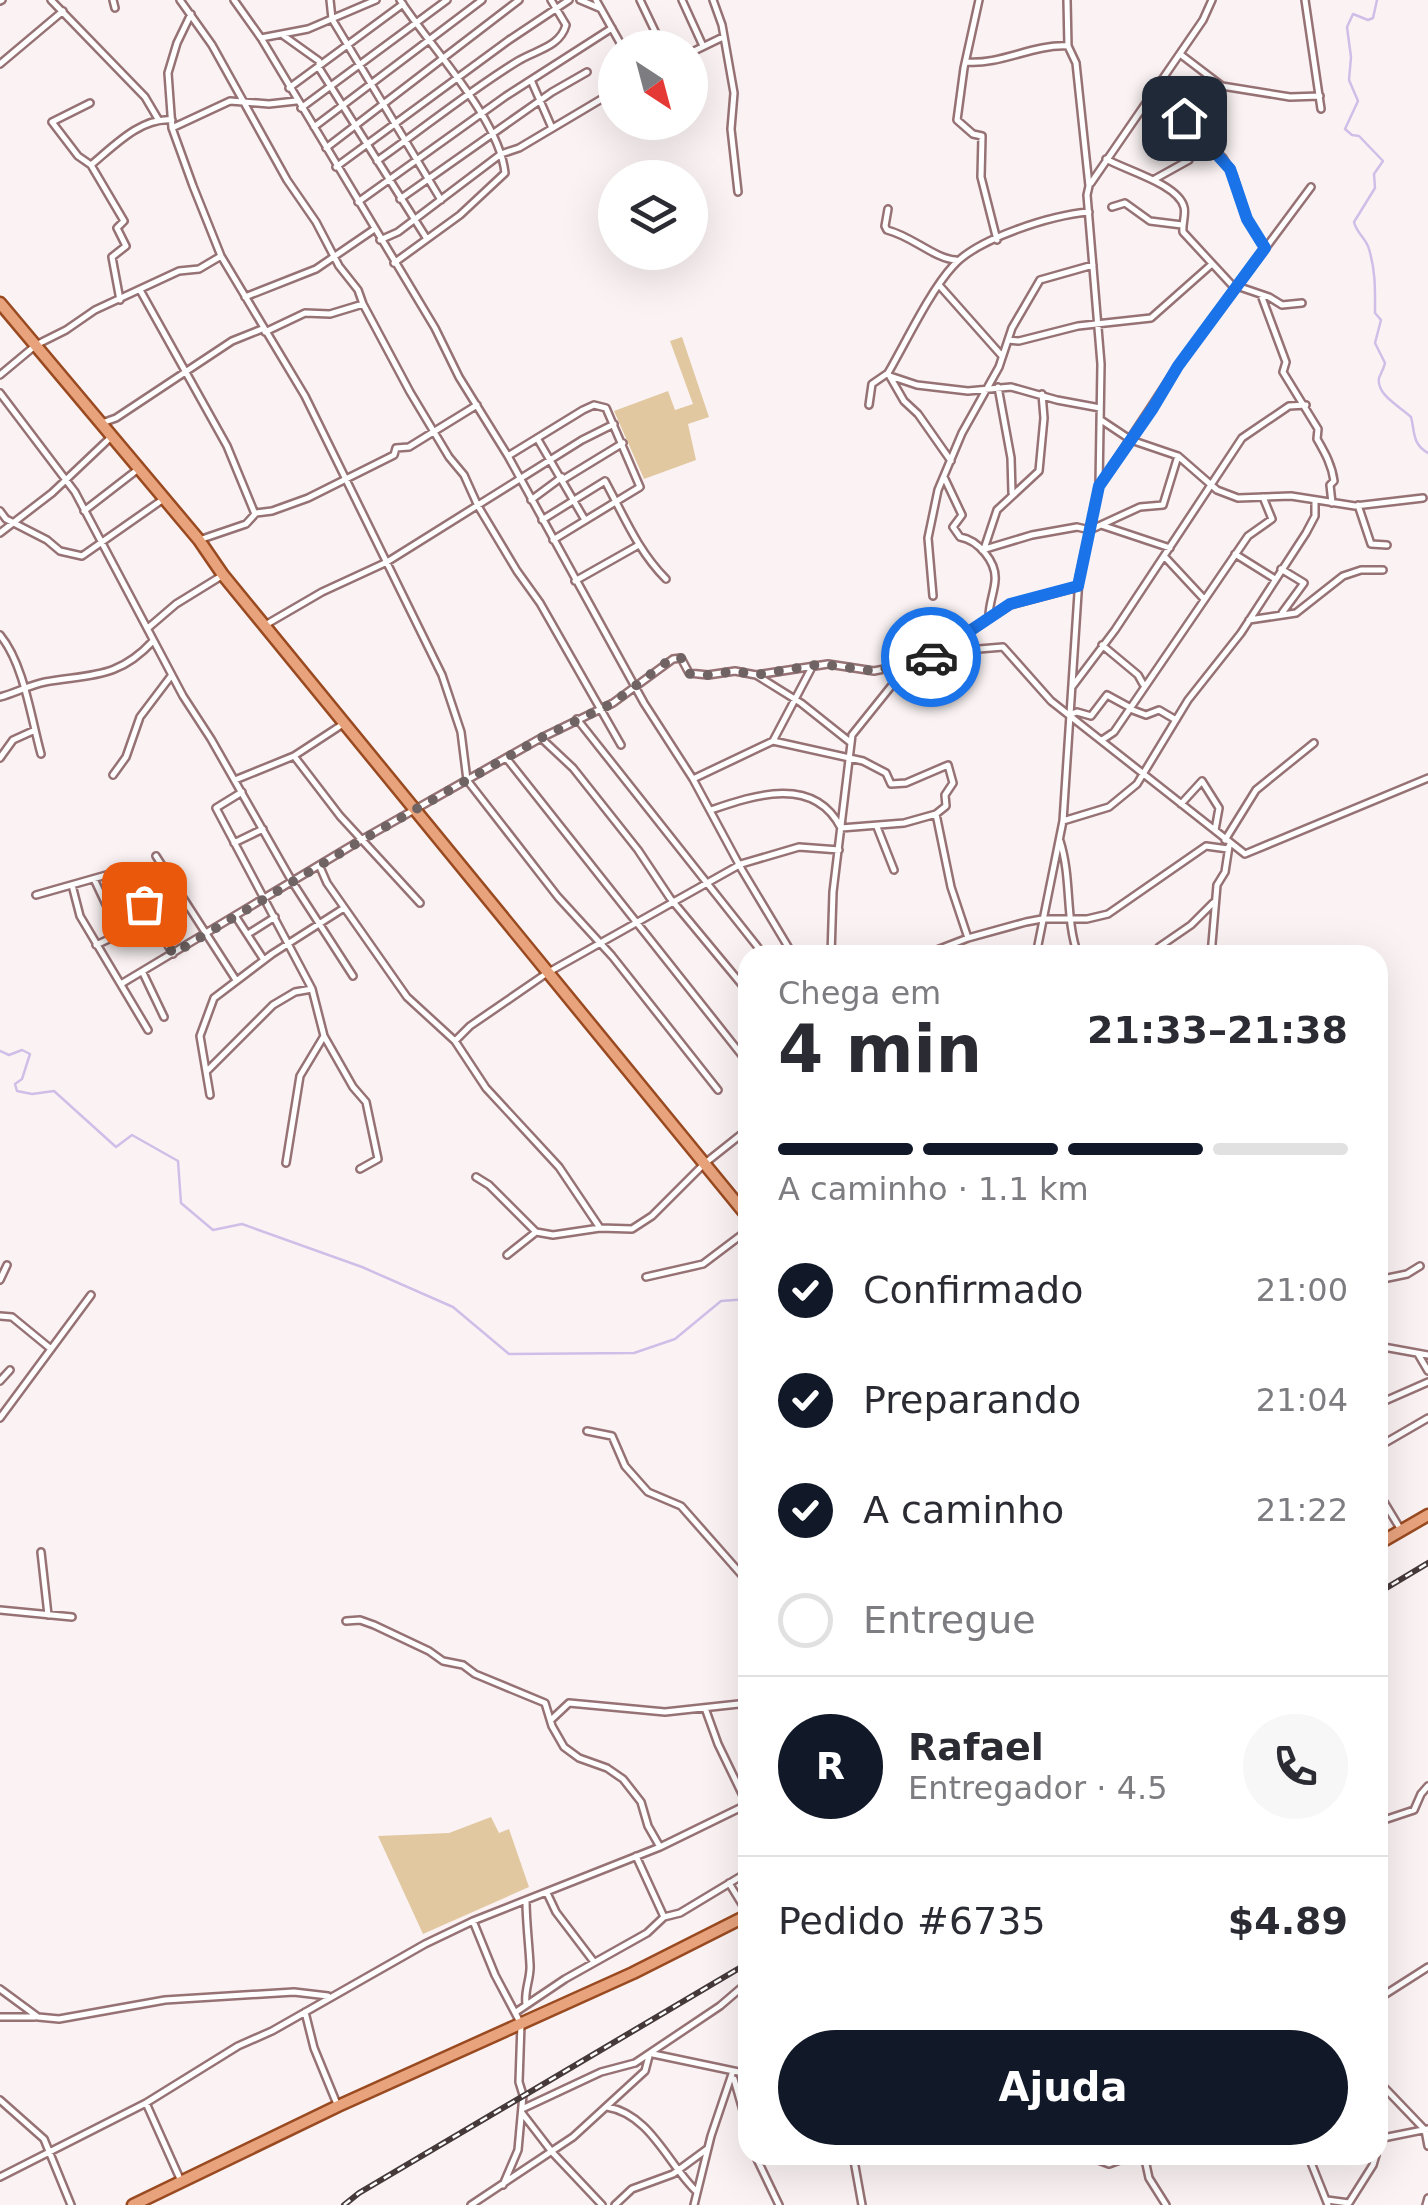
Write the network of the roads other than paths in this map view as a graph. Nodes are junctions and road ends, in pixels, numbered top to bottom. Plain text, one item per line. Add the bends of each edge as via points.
1 (180, 0) edge
2 (234, 0) edge
3 (330, 0) edge
4 (376, 0) edge
5 (446, 0) edge
6 (482, 0) edge
7 (519, 0) edge
8 (551, 0) edge
9 (569, 0) edge
10 (580, 0) edge
11 (596, 0) edge
12 (640, 0) edge
13 (682, 0) edge
14 (713, 0) edge
15 (979, 0) edge
16 (1067, 0) edge
17 (1305, 0) edge
18 (55, 1) edge
19 (402, 2) edge
20 (1207, 2) edge
21 (558, 8) junction
22 (64, 10) junction
23 (601, 10) junction
24 (191, 14) junction
25 (332, 18) junction
26 (416, 23) junction
27 (612, 28) joint
28 (655, 30) edge
29 (696, 30) edge
30 (284, 36) junction
31 (260, 38) junction
32 (724, 38) junction
33 (428, 40) junction
34 (708, 44) edge
35 (348, 46) junction
36 (1068, 46) junction
37 (1180, 54) junction
38 (442, 58) junction
39 (966, 62) junction
40 (0, 64) edge
41 (361, 65) junction
42 (319, 68) junction
43 (587, 72) dead end
44 (456, 78) junction
45 (531, 78) junction
46 (372, 85) junction
47 (332, 86) junction
48 (289, 88) junction
49 (1154, 90) junction
50 (468, 95) junction
51 (1320, 96) junction
52 (540, 100) junction
53 (241, 101) junction
54 (598, 101) edge
55 (90, 103) dead end
56 (385, 103) junction
57 (298, 105) junction
58 (344, 105) junction
59 (1321, 110) dead end
60 (481, 114) junction
61 (158, 119) junction
62 (396, 122) junction
63 (172, 124) junction
64 (356, 125) junction
65 (313, 128) junction
66 (552, 128) junction
67 (491, 135) junction
68 (407, 139) junction
69 (1206, 140) junction
70 (367, 144) junction
71 (326, 148) junction
72 (501, 154) junction
73 (1106, 159) junction
74 (418, 160) junction
75 (377, 161) junction
76 (92, 164) junction
77 (336, 167) junction
78 (429, 180) junction
79 (1153, 180) junction
80 (389, 182) junction
81 (1089, 186) junction
82 (1310, 186) dead end
83 (738, 192) dead end
84 (400, 199) junction
85 (441, 200) junction
86 (358, 202) junction
87 (1112, 207) dead end
88 (888, 209) dead end
89 (1089, 212) junction
90 (413, 220) junction
91 (1182, 225) junction
92 (373, 230) junction
93 (380, 240) junction
94 (427, 240) junction
95 (996, 240) junction
96 (1265, 248) junction
97 (221, 256) junction
98 (334, 258) junction
99 (959, 260) junction
100 (394, 264) junction
101 (1212, 264) junction
102 (1093, 265) junction
103 (939, 286) junction
104 (1236, 288) junction
105 (140, 290) junction
106 (1261, 296) junction
107 (245, 297) junction
108 (120, 300) junction
109 (1302, 303) dead end
110 (363, 304) junction
111 (0, 305) edge
112 (1098, 324) junction
113 (264, 331) junction
114 (1007, 340) junction
115 (36, 345) junction
116 (1002, 356) junction
117 (184, 371) junction
118 (0, 374) edge
119 (889, 374) junction
120 (998, 388) junction
121 (984, 390) junction
122 (0, 393) edge
123 (1042, 394) junction
124 (477, 405) junction
125 (869, 405) dead end
126 (1306, 406) junction
127 (1100, 408) junction
128 (1099, 418) junction
129 (102, 423) junction
130 (614, 424) junction
131 (434, 432) junction
132 (112, 436) junction
133 (537, 438) junction
134 (1130, 440) junction
135 (623, 443) junction
136 (508, 456) junction
137 (1178, 456) junction
138 (551, 460) junction
139 (950, 461) junction
140 (137, 470) junction
141 (943, 475) junction
142 (563, 478) junction
143 (66, 479) junction
144 (520, 479) junction
145 (344, 480) junction
146 (1099, 486) junction
147 (1212, 486) junction
148 (1012, 494) junction
149 (1264, 497) junction
150 (1423, 498) dead end
151 (575, 499) junction
152 (162, 500) junction
153 (531, 500) junction
154 (1315, 500) junction
155 (617, 502) junction
156 (1332, 503) junction
157 (1358, 505) junction
158 (478, 506) junction
159 (0, 511) edge
160 (84, 511) junction
161 (255, 514) junction
162 (1092, 516) junction
163 (542, 520) junction
164 (585, 520) junction
165 (12, 522) junction
166 (1101, 525) junction
167 (1077, 527) junction
168 (1090, 530) junction
169 (0, 534) edge
170 (199, 540) junction
171 (553, 540) junction
172 (102, 544) junction
173 (1387, 545) dead end
174 (637, 546) junction
175 (1170, 548) junction
176 (983, 550) junction
177 (1235, 554) junction
178 (1164, 556) junction
179 (387, 562) junction
180 (1281, 569) junction
181 (1383, 570) dead end
182 (223, 576) junction
183 (1275, 578) junction
184 (666, 579) dead end
185 (574, 581) junction
186 (1078, 586) junction
187 (933, 596) dead end
188 (1204, 598) junction
189 (1282, 613) junction
190 (989, 616) junction
191 (1248, 620) junction
192 (264, 625) junction
193 (148, 628) junction
194 (0, 636) edge
195 (153, 642) junction
196 (1102, 645) junction
197 (945, 647) junction
198 (908, 664) junction
199 (812, 666) junction
200 (756, 675) junction
201 (171, 676) junction
202 (636, 685) junction
203 (1144, 685) junction
204 (1070, 690) junction
205 (24, 691) junction
206 (0, 698) edge
207 (795, 701) junction
208 (601, 706) junction
209 (1130, 709) junction
210 (1069, 715) junction
211 (576, 719) junction
212 (1178, 720) junction
213 (344, 724) junction
214 (36, 730) junction
215 (541, 738) junction
216 (1102, 740) junction
217 (773, 741) junction
218 (850, 742) junction
219 (1314, 743) dead end
220 (622, 745) dead end
221 (41, 754) dead end
222 (294, 756) junction
223 (0, 758) edge
224 (506, 758) junction
225 (848, 759) junction
226 (1141, 772) junction
227 (112, 775) dead end
228 (1428, 778) edge
229 (693, 779) junction
230 (235, 780) junction
231 (467, 780) junction
232 (242, 792) junction
233 (1181, 804) junction
234 (710, 810) junction
235 (416, 812) junction
236 (936, 814) junction
237 (1063, 822) junction
238 (876, 826) junction
239 (841, 828) junction
240 (263, 829) junction
241 (1214, 830) junction
242 (1059, 835) junction
243 (362, 840) junction
244 (234, 843) junction
245 (1228, 844) junction
246 (839, 850) junction
247 (156, 856) dead end
248 (741, 864) junction
249 (320, 866) junction
250 (894, 870) dead end
251 (94, 879) junction
252 (293, 883) junction
253 (708, 883) junction
254 (72, 886) junction
255 (36, 895) dead end
256 (264, 900) junction
257 (1215, 900) junction
258 (676, 902) junction
259 (420, 903) dead end
260 (344, 908) junction
261 (274, 916) junction
262 (236, 917) junction
263 (1070, 918) junction
264 (1042, 919) junction
265 (150, 920) junction
266 (320, 924) junction
267 (638, 924) junction
268 (120, 934) junction
269 (246, 934) junction
270 (205, 935) junction
271 (968, 938) junction
272 (289, 943) junction
273 (600, 943) junction
274 (756, 945) edge
275 (787, 945) edge
276 (832, 945) edge
277 (950, 945) edge
278 (1038, 945) edge
279 (1076, 945) edge
280 (1163, 945) edge
281 (1212, 945) edge
282 (96, 946) junction
283 (173, 954) junction
284 (264, 960) junction
285 (143, 973) junction
286 (546, 974) junction
287 (352, 976) dead end
288 (236, 980) junction
289 (738, 980) edge
290 (122, 984) junction
291 (312, 989) junction
292 (164, 1017) dead end
293 (148, 1030) dead end
294 (324, 1036) junction
295 (455, 1041) junction
296 (738, 1049) edge
297 (206, 1071) junction
298 (718, 1090) dead end
299 (210, 1095) dead end
300 (738, 1137) edge
301 (286, 1164) dead end
302 (704, 1164) junction
303 (360, 1169) dead end
304 (476, 1177) dead end
305 (738, 1204) edge
306 (600, 1228) junction
307 (536, 1232) junction
308 (738, 1238) edge
309 (508, 1255) dead end
310 (7, 1265) dead end
311 (1420, 1266) dead end
312 (646, 1278) dead end
313 (1388, 1278) edge
314 (0, 1280) edge
315 (91, 1295) dead end
316 (0, 1316) edge
317 (1388, 1348) edge
318 (51, 1349) junction
319 (1418, 1354) junction
320 (1428, 1355) edge
321 (10, 1370) dead end
322 (1428, 1371) edge
323 (0, 1381) edge
324 (1428, 1382) edge
325 (1388, 1400) edge
326 (0, 1418) edge
327 (1428, 1418) edge
328 (587, 1431) dead end
329 (1388, 1441) edge
330 (1388, 1509) edge
331 (1428, 1514) edge
332 (1401, 1530) junction
333 (1388, 1538) edge
334 (42, 1552) dead end
335 (738, 1570) edge
336 (0, 1610) edge
337 (48, 1615) junction
338 (72, 1617) dead end
339 (346, 1621) dead end
340 (738, 1704) edge
341 (705, 1708) junction
342 (552, 1719) junction
343 (738, 1785) edge
344 (1428, 1786) edge
345 (738, 1808) edge
346 (1388, 1819) edge
347 (660, 1846) junction
348 (636, 1856) junction
349 (738, 1878) edge
350 (729, 1883) junction
351 (547, 1892) junction
352 (738, 1898) edge
353 (526, 1900) junction
354 (664, 1917) junction
355 (738, 1919) edge
356 (474, 1921) junction
357 (594, 1962) junction
358 (1428, 1966) edge
359 (0, 1989) edge
360 (738, 1991) edge
361 (1388, 1993) edge
362 (331, 1996) junction
363 (526, 2004) junction
364 (305, 2012) junction
365 (515, 2012) junction
366 (0, 2017) edge
367 (38, 2017) junction
368 (520, 2024) junction
369 (650, 2053) junction
370 (734, 2071) junction
371 (738, 2072) edge
372 (1388, 2091) edge
373 (738, 2097) edge
374 (0, 2100) edge
375 (146, 2103) junction
376 (338, 2106) junction
377 (607, 2107) junction
378 (521, 2110) junction
379 (1426, 2130) edge
380 (1388, 2137) edge
381 (1427, 2147) edge
382 (707, 2149) junction
383 (49, 2151) junction
384 (552, 2152) junction
385 (760, 2165) edge
386 (855, 2165) edge
387 (1147, 2165) edge
388 (1312, 2165) edge
389 (1373, 2165) edge
390 (678, 2170) junction
391 (0, 2177) edge
392 (182, 2181) junction
393 (503, 2185) junction
394 (697, 2192) junction
395 (1428, 2198) edge
396 (1327, 2203) edge
397 (71, 2205) edge
398 (133, 2205) edge
399 (471, 2205) edge
400 (602, 2205) edge
401 (615, 2205) edge
402 (694, 2205) edge
403 (778, 2205) edge
404 (862, 2205) edge
405 (1166, 2205) edge
406 (1426, 2205) edge

1 - 24 street
2 - 31 street
3 - 25 street
4 - 25 street
5 - 26 street
6 - 33 street
7 - 38 street
8 - 21 street
9 - 21 street
10 - 23 street
11 - 23 street
12 - 28 street
13 - 29 street
14 - 32 street
15 - 39 street
16 - 36 street
17 - 51 street
18 - 22 street
19 - 26 street
19 - 35 street
20 - 37 street
21 - 44 street
21 - 50 street via 564,33
22 - 40 street
22 - 61 street via 145,96
23 - 27 street
24 - 53 street
24 - 63 street via 168,73
25 - 30 street
25 - 35 street
26 - 33 street
26 - 41 street
27 - 45 street
30 - 31 street
30 - 42 street via 313,55
31 - 48 street
32 - 34 street
32 - 83 street
33 - 38 street
33 - 46 street
35 - 41 street
35 - 42 street
36 - 39 street
36 - 81 street via 1076,63
37 - 49 street
37 - 51 street via 1222,86
38 - 44 street
38 - 56 street
39 - 95 street via 957,120 982,136 982,177
41 - 46 street
41 - 47 street
42 - 47 street
42 - 48 street
43 - 52 street
44 - 50 street
44 - 62 street
45 - 52 street
45 - 60 street
46 - 56 street
46 - 58 street
47 - 57 street
47 - 58 street
48 - 57 street
49 - 69 street
49 - 73 street
50 - 60 street
50 - 68 street
51 - 59 street
52 - 66 street
52 - 67 street
53 - 57 street
53 - 63 street via 222,102
53 - 98 street
54 - 66 street
55 - 76 street via 52,122
56 - 62 street
56 - 64 street
57 - 65 street
58 - 64 street
58 - 65 street
60 - 67 street
60 - 74 street
61 - 63 street
61 - 76 street
62 - 68 street
62 - 70 street
63 - 97 street
64 - 70 street
64 - 71 street
65 - 71 street
66 - 72 street
67 - 72 street
67 - 78 street
68 - 74 street
68 - 75 street
69 - 79 street via 1189,160
69 - 96 street via 1230,169
70 - 75 street
70 - 77 street
71 - 77 street
72 - 85 street
72 - 94 street via 501,178
73 - 79 street
73 - 81 street
74 - 78 street
74 - 80 street
75 - 80 street
76 - 108 street via 124,220 118,228 126,246 112,257
77 - 86 street
78 - 84 street
78 - 85 street
79 - 91 street via 1183,204
80 - 84 street
80 - 86 street
81 - 89 street
82 - 96 street
84 - 90 street
85 - 90 street
86 - 92 street
87 - 91 street via 1126,203 1150,221
88 - 99 street via 886,228
89 - 95 street
89 - 102 street
90 - 93 street
90 - 94 street
91 - 101 street
92 - 93 street
92 - 98 street
93 - 100 street
94 - 100 street
95 - 99 street
96 - 104 street
97 - 105 street
97 - 107 street
98 - 107 street
98 - 110 street
99 - 103 street
100 - 124 street
101 - 104 street
101 - 112 street via 1154,316
102 - 112 street
102 - 114 street via 1035,285
103 - 116 street
103 - 119 street
104 - 106 street
104 - 134 street
105 - 108 street
105 - 117 street
106 - 109 street via 1282,306
106 - 126 street via 1286,362 1283,372
107 - 113 street
108 - 115 street
110 - 113 street via 306,314
110 - 131 street
111 - 115 main road
112 - 114 street
112 - 127 street
113 - 117 street via 232,341
113 - 145 street via 305,396
114 - 116 street
115 - 118 street
115 - 129 main road
116 - 121 street
117 - 129 street
117 - 161 street via 227,446
119 - 121 street via 919,386
119 - 125 street via 873,384
119 - 139 street
120 - 121 street
120 - 123 street
120 - 148 street
121 - 139 street
122 - 143 street
123 - 127 street
123 - 148 street via 1039,471
124 - 131 street
124 - 136 street
126 - 147 street via 1289,406 1246,434
126 - 156 street via 1328,457
127 - 128 street
128 - 134 street
128 - 146 street
129 - 132 main road
130 - 133 street via 606,408 594,405
130 - 135 street
130 - 138 street
131 - 145 street
131 - 158 street
132 - 140 main road
132 - 143 street
133 - 136 street
133 - 138 street
134 - 137 street
134 - 146 street
135 - 142 street
135 - 155 street via 640,487
136 - 144 street
137 - 147 street
137 - 166 street via 1163,505
138 - 142 street
138 - 144 street
139 - 141 street
140 - 152 main road
140 - 160 street
141 - 176 street via 962,515 953,527
141 - 187 street via 928,531
142 - 151 street
142 - 153 street
143 - 160 street
143 - 165 street
144 - 153 street
144 - 158 street
145 - 161 street
145 - 179 street
146 - 162 street
147 - 149 street via 1238,498
147 - 175 street
148 - 176 street via 996,512
149 - 154 street
149 - 177 street via 1272,519
150 - 157 street
151 - 155 street via 605,481
151 - 163 street
151 - 164 street
152 - 170 main road
152 - 172 street
153 - 163 street
154 - 156 street
154 - 180 street via 1315,516
155 - 164 street
155 - 174 street
156 - 157 street
157 - 173 street via 1371,544
158 - 179 street
158 - 208 street
159 - 165 street
160 - 172 street
161 - 170 street via 246,524
162 - 167 street
162 - 168 street
163 - 171 street
164 - 171 street
165 - 169 street
165 - 172 street via 60,551 82,556
166 - 168 street
166 - 175 street
167 - 168 street
167 - 176 street
168 - 186 street
170 - 182 main road
171 - 185 street
172 - 193 street
174 - 184 street
174 - 185 street
175 - 178 street
176 - 190 street via 995,575
177 - 183 street
177 - 188 street
178 - 188 street
178 - 196 street
179 - 192 street
179 - 231 street via 454,705
180 - 183 street
180 - 189 street via 1304,583
181 - 189 street via 1351,572 1298,612
182 - 192 main road
182 - 193 street
183 - 191 street
185 - 202 street
186 - 190 street
186 - 204 street
188 - 203 street
189 - 191 street
190 - 197 street
191 - 212 street
192 - 213 main road
193 - 195 street
194 - 205 street
195 - 201 street
195 - 205 street via 106,674
196 - 203 street
196 - 204 street
197 - 198 street
197 - 210 street via 1003,647
198 - 199 street via 874,671
198 - 218 street
199 - 200 street
199 - 207 street
200 - 202 street via 690,674 677,658
200 - 207 street
201 - 227 street via 140,717
201 - 230 street
202 - 208 street
202 - 229 street
203 - 209 street
204 - 210 street
205 - 206 street
205 - 214 street
207 - 217 street
207 - 218 street
208 - 211 street
208 - 220 street
209 - 210 street via 1107,694 1091,716
209 - 212 street via 1146,715 1159,710
209 - 216 street
210 - 216 street
210 - 237 street
211 - 215 street
211 - 253 street
212 - 226 street
213 - 222 street
213 - 235 main road
214 - 221 street
214 - 223 street via 14,740
215 - 224 street
215 - 258 street
216 - 226 street
217 - 225 street
217 - 229 street
218 - 225 street
219 - 245 street via 1256,790
222 - 230 street
222 - 243 street
224 - 231 street
224 - 267 street
225 - 236 street via 871,764 891,784 948,765 953,783
225 - 239 street
226 - 233 street
226 - 237 street via 1114,804
228 - 245 street via 1255,852
229 - 234 street
230 - 232 street
231 - 235 street
231 - 273 street
232 - 240 street
232 - 244 street via 216,808
233 - 241 street
233 - 241 street via 1202,781 1219,808
234 - 239 street via 794,792 824,807
234 - 248 street
235 - 243 street
235 - 286 main road
236 - 238 street
236 - 271 street
237 - 242 street
238 - 239 street
238 - 250 street
239 - 246 street
240 - 244 street
240 - 252 street
241 - 245 street
242 - 263 street
242 - 264 street
243 - 249 street
243 - 259 street
244 - 256 street
245 - 257 street
245 - 263 street via 1206,846 1108,914
246 - 248 street via 799,848
246 - 276 street
247 - 270 street
248 - 253 street
248 - 275 street
249 - 252 street
249 - 260 street
251 - 254 street
251 - 265 street via 124,870
251 - 268 street
252 - 256 street
252 - 266 street
253 - 258 street
253 - 274 street
254 - 255 street
254 - 282 street
256 - 261 street
256 - 262 street
257 - 280 street
257 - 281 street
258 - 267 street
258 - 289 street
260 - 266 street
260 - 295 street via 407,997
261 - 269 street
261 - 272 street
262 - 269 street
262 - 270 street
263 - 264 street
263 - 279 street
264 - 271 street
264 - 278 street
265 - 268 street
265 - 283 street
266 - 272 street
266 - 287 street
267 - 273 street
267 - 296 street
268 - 282 street
269 - 284 street
270 - 283 street
270 - 288 street
271 - 277 street
272 - 284 street
272 - 291 street
273 - 286 street
273 - 298 street
282 - 290 street
283 - 285 street
284 - 288 street
285 - 290 street
285 - 292 street
286 - 295 street
286 - 302 main road
288 - 297 street via 214,998 200,1036
290 - 293 street
291 - 294 street
291 - 297 street via 273,1004
294 - 301 street via 300,1076
294 - 303 street via 366,1102 378,1159
295 - 306 street
297 - 299 street
300 - 302 street
302 - 305 main road
302 - 306 street via 640,1225
304 - 307 street
306 - 307 street
307 - 309 street
308 - 312 street via 703,1264
310 - 314 street
311 - 313 street
315 - 318 street
316 - 318 street via 12,1317
317 - 319 street
318 - 326 street
319 - 320 street
319 - 322 street
321 - 323 street
324 - 325 street
327 - 329 street
328 - 335 street via 612,1436 625,1466 648,1492 682,1506
330 - 332 street
331 - 332 main road
332 - 333 main road
334 - 337 street
336 - 337 street
337 - 338 street
339 - 342 street via 374,1625 545,1703
340 - 341 street
341 - 342 street via 664,1712 570,1703
341 - 343 street
342 - 347 street via 571,1753 607,1768 641,1802
344 - 346 street via 1414,1810
345 - 347 street
347 - 348 street
348 - 351 street
348 - 354 street
349 - 350 street
350 - 352 street
350 - 354 street
351 - 353 street
351 - 357 street
353 - 356 street
353 - 363 street
354 - 357 street
355 - 368 main road
356 - 362 street
356 - 365 street
357 - 363 street
358 - 361 street
359 - 367 street
360 - 369 street
362 - 364 street
362 - 367 street via 222,1995
363 - 365 street
364 - 375 street
364 - 376 street
365 - 368 street
366 - 367 street
368 - 376 main road
368 - 378 street
369 - 370 street
369 - 377 street via 645,2071
369 - 378 street
370 - 371 street
370 - 373 street
370 - 382 street
372 - 379 street
374 - 383 street via 37,2130
375 - 383 street
375 - 392 street
376 - 392 main road
377 - 384 street
377 - 390 street via 642,2124
378 - 384 street
378 - 393 street via 516,2160
379 - 380 street
379 - 381 street
382 - 390 street
382 - 394 street
383 - 391 street
383 - 397 street
384 - 393 street
384 - 400 street
385 - 403 street
386 - 404 street
387 - 405 street
388 - 396 street
389 - 396 street via 1349,2203
390 - 394 street
390 - 401 street via 632,2189
392 - 398 main road
393 - 399 street
394 - 402 street
395 - 406 street

